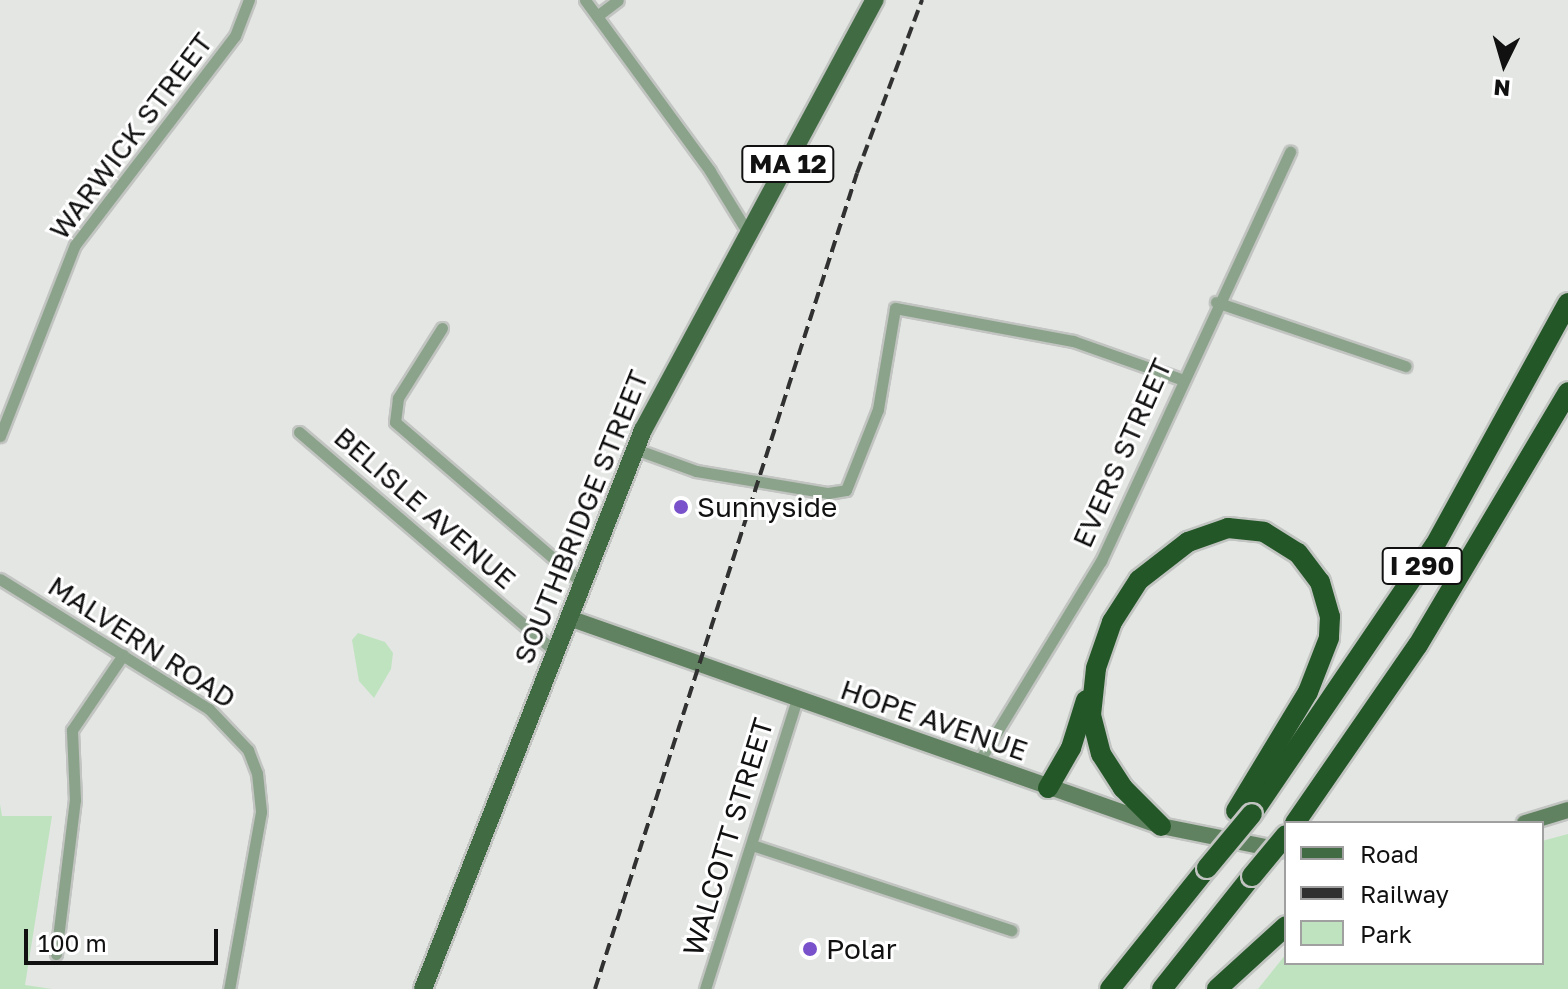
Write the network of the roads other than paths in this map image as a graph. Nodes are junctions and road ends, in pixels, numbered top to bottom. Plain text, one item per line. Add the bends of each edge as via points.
1 (249, 0) edge
2 (585, 0) edge
3 (618, 0) edge
4 (875, 0) edge
5 (597, 16) junction
6 (1290, 152) dead end
7 (748, 233) junction
8 (1216, 302) junction
9 (1568, 303) edge
10 (442, 328) dead end
11 (1405, 366) dead end
12 (1181, 379) junction
13 (1568, 392) edge
14 (299, 432) dead end
15 (0, 436) edge
16 (635, 449) junction
17 (0, 579) edge
18 (582, 583) junction
19 (569, 618) junction
20 (556, 652) junction
21 (123, 655) junction
22 (1096, 668) junction
23 (797, 699) junction
24 (978, 763) junction
25 (1048, 788) junction
26 (1568, 810) edge
27 (1244, 813) junction
28 (1297, 821) edge
29 (1532, 821) edge
30 (1161, 826) junction
31 (1284, 837) edge
32 (752, 845) junction
33 (1284, 851) edge
34 (1284, 928) edge
35 (1011, 930) dead end
36 (56, 954) dead end
37 (229, 989) edge
38 (423, 989) edge
39 (705, 989) edge
40 (1110, 989) edge
41 (1162, 989) edge
42 (1217, 989) edge

1 - 15 street, WARWICK STREET via 235,36 75,245
2 - 5 street
3 - 5 street
4 - 7 main road, SOUTHBRIDGE STREET / MA 12
5 - 7 street via 710,171
6 - 8 street, EVERS STREET
7 - 16 main road, SOUTHBRIDGE STREET / MA 12
8 - 11 street
8 - 12 street, EVERS STREET
9 - 27 highway, I 290 via 1426,558
10 - 18 street via 398,398 395,422
12 - 16 street via 1073,341 895,308 878,409 846,490 828,493 696,471
12 - 24 street, EVERS STREET via 1087,588
13 - 28 highway, I 290 via 1418,645
14 - 20 street, BELISLE AVENUE
16 - 18 main road, SOUTHBRIDGE STREET / MA 12
17 - 21 street, MALVERN ROAD
18 - 19 main road, SOUTHBRIDGE STREET / MA 12
19 - 20 main road, SOUTHBRIDGE STREET
19 - 23 main road, HOPE AVENUE
20 - 38 main road, SOUTHBRIDGE STREET
21 - 36 street via 72,730 75,800
21 - 37 street, MALVERN ROAD via 230,726 257,773 257,845
22 - 25 highway via 1071,748
22 - 27 highway via 1125,600 1154,565 1188,542 1228,528 1249,529 1281,540 1298,553 1327,598 1329,638 1308,692
22 - 30 highway via 1091,715 1101,754 1123,788
23 - 24 main road, HOPE AVENUE
23 - 32 street, WALCOTT STREET
24 - 25 main road, HOPE AVENUE
25 - 30 main road, HOPE AVENUE
26 - 29 main road
27 - 40 highway, I 290, bridge
30 - 33 main road, HOPE AVENUE
31 - 41 highway, bridge
32 - 35 street
32 - 39 street, WALCOTT STREET
34 - 42 highway

